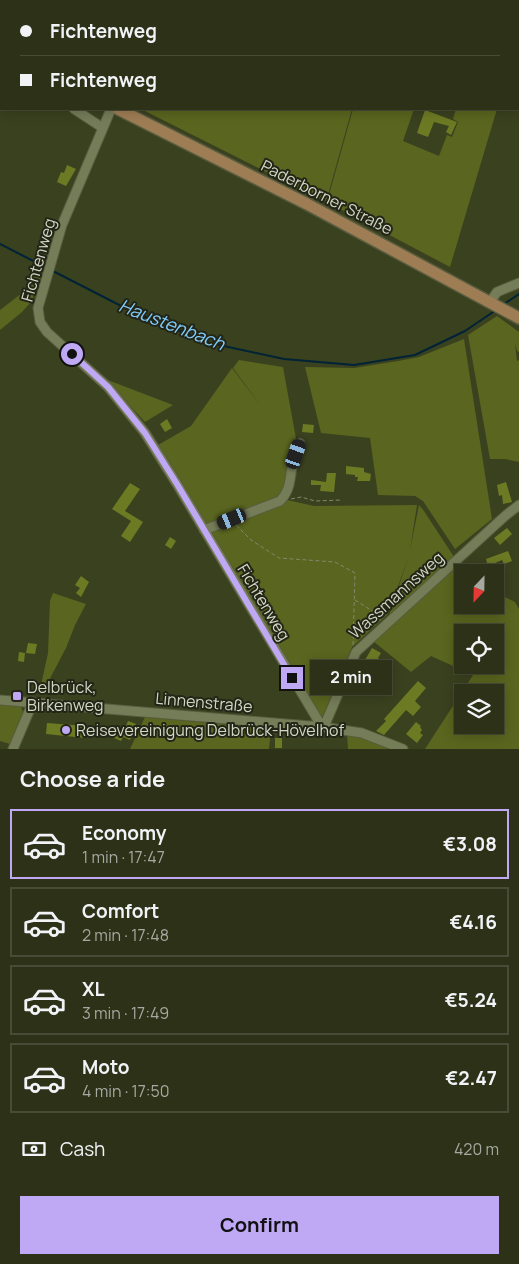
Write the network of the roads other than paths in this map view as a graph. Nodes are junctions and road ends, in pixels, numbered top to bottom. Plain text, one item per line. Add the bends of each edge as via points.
1 (76, 110) edge
2 (112, 110) edge
3 (120, 110) edge
4 (103, 128) junction
5 (519, 283) edge
6 (491, 302) junction
7 (515, 315) edge
8 (300, 443) dead end
9 (519, 505) edge
10 (204, 530) junction
11 (0, 700) edge
12 (33, 702) junction
13 (322, 727) junction
14 (13, 749) edge
15 (403, 749) edge

1 - 4 street
2 - 4 street, Fichtenweg
3 - 6 main road, Paderborner Straße
4 - 10 street, Fichtenweg via 62,225 38,308 40,322 108,387 145,433
5 - 6 street via 497,292
6 - 7 main road, Paderborner Straße
8 - 10 street via 292,480 280,501
9 - 13 street, Wassmannsweg via 356,652
10 - 13 street, Fichtenweg
11 - 12 street, Linnenstraße
12 - 13 street, Linnenstraße
12 - 14 street
13 - 15 street, Linnenstraße via 362,733

